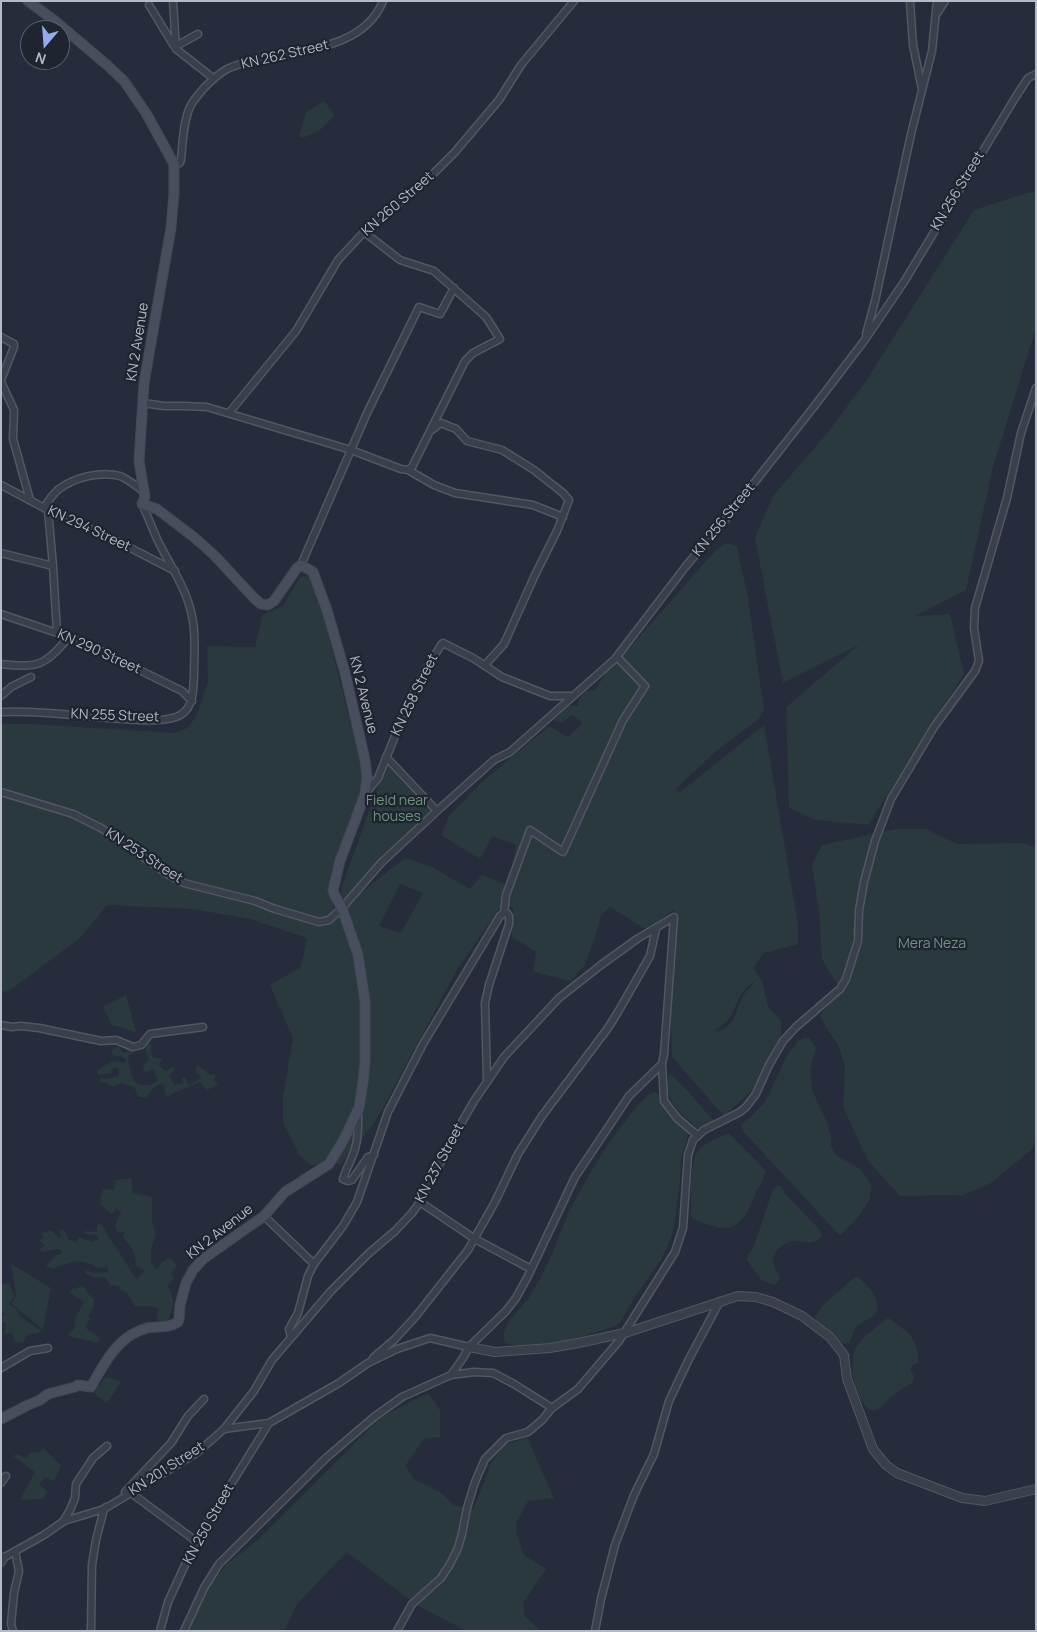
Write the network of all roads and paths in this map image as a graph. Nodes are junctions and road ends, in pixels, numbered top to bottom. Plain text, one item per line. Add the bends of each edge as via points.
1 (28, 1) edge
2 (174, 1) edge
3 (383, 1) edge
4 (574, 1) edge
5 (910, 1) edge
6 (937, 1) edge
7 (945, 1) edge
8 (149, 5) dead end
9 (936, 16) junction
10 (198, 34) dead end
11 (176, 48) junction
12 (1036, 74) edge
13 (213, 78) junction
14 (923, 92) junction
15 (174, 164) junction
16 (364, 232) junction
17 (454, 288) junction
18 (1, 337) edge
19 (864, 341) junction
20 (1, 381) edge
21 (1036, 388) edge
22 (143, 403) junction
23 (229, 413) junction
24 (430, 432) junction
25 (351, 450) junction
26 (408, 470) junction
27 (1, 485) edge
28 (143, 492) junction
29 (30, 500) junction
30 (142, 504) junction
31 (46, 509) junction
32 (563, 517) junction
33 (1, 553) edge
34 (301, 565) junction
35 (53, 566) junction
36 (176, 572) junction
37 (1, 614) edge
38 (57, 633) junction
39 (69, 637) junction
40 (617, 657) junction
41 (1, 664) edge
42 (485, 665) junction
43 (31, 677) dead end
44 (1, 696) edge
45 (573, 696) junction
46 (192, 700) junction
47 (1, 712) edge
48 (386, 757) junction
49 (1, 792) edge
50 (365, 794) junction
51 (437, 810) junction
52 (342, 908) junction
53 (504, 913) junction
54 (656, 929) junction
55 (1, 1025) edge
56 (203, 1027) dead end
57 (662, 1064) junction
58 (487, 1080) junction
59 (359, 1108) junction
60 (698, 1136) junction
61 (374, 1155) junction
62 (420, 1202) junction
63 (264, 1216) junction
64 (475, 1239) junction
65 (314, 1264) junction
66 (531, 1269) junction
67 (720, 1301) junction
68 (625, 1333) junction
69 (291, 1336) junction
70 (469, 1347) junction
71 (48, 1348) dead end
72 (368, 1363) junction
73 (1, 1368) edge
74 (451, 1375) junction
75 (204, 1400) dead end
76 (552, 1408) junction
77 (1, 1419) edge
78 (269, 1423) junction
79 (224, 1429) junction
80 (107, 1446) dead end
81 (6, 1476) dead end
82 (1, 1484) edge
83 (1036, 1489) edge
84 (128, 1493) junction
85 (104, 1509) junction
86 (64, 1521) junction
87 (196, 1541) junction
88 (15, 1551) junction
89 (2, 1559) edge
90 (13, 1631) edge
91 (90, 1631) edge
92 (160, 1631) edge
93 (184, 1631) edge
94 (397, 1631) edge
95 (595, 1631) edge

1 - 15 main road, KN 2 Avenue via 124,81
2 - 11 street
3 - 13 street, KN 262 Street via 370,21 340,42 243,64
4 - 16 street, KN 260 Street via 521,64 499,100 455,152
5 - 14 street via 913,45
6 - 9 street
7 - 9 street
8 - 11 street
9 - 14 street
10 - 11 street
11 - 13 street
12 - 19 street, KN 256 Street via 1028,78 1015,98 904,282
13 - 15 street, KN 262 Street via 190,105 180,163
14 - 19 street
15 - 22 main road, KN 2 Avenue via 171,228
16 - 17 street via 400,260 434,271
16 - 23 street, KN 260 Street via 338,260 296,331
17 - 24 street via 486,317 500,339 473,353 465,361
17 - 25 street via 440,314 419,308
18 - 20 street via 11,341 14,347
19 - 40 street, KN 256 Street
20 - 29 street via 14,410 14,439
21 - 60 street via 975,608 974,628 979,661 976,672 934,728 891,798 864,882 858,941 846,979 840,990 783,1041 746,1107
22 - 23 street via 207,407
22 - 28 main road, KN 2 Avenue via 139,461
23 - 25 street
24 - 26 street via 415,463
24 - 32 street via 441,423 456,429 467,441 502,450 534,470 569,500
25 - 26 street
25 - 34 street
26 - 32 street via 434,485 455,492 532,505
27 - 29 street, KN 294 Street
28 - 30 main road, KN 2 Avenue
28 - 31 street via 122,477 89,476 59,489
29 - 31 street, KN 294 Street
30 - 34 main road via 157,509 195,538 260,604 268,605 274,601
30 - 36 street
31 - 35 street
31 - 36 street, KN 294 Street
32 - 42 street via 504,644
33 - 35 street
34 - 50 main road, KN 2 Avenue via 313,572 316,579 345,673 365,760
35 - 38 street
36 - 46 street via 193,622
37 - 38 street, KN 290 Street
38 - 39 street, KN 290 Street
39 - 41 street via 51,657 32,666
39 - 46 street, KN 290 Street via 122,660 182,691
40 - 45 street, KN 256 Street
40 - 53 street via 645,686 624,720 563,852 530,830 506,895
42 - 45 street, KN 258 Street via 502,676 550,696
42 - 48 street, KN 258 Street via 440,644
43 - 44 street
45 - 51 street, KN 256 Street
46 - 47 street, KN 255 Street via 184,713 167,718
48 - 50 street, KN 258 Street via 378,778
48 - 51 street
49 - 52 street, KN 253 Street via 73,814 101,828 184,883 319,922 328,920
50 - 52 main road, KN 2 Avenue via 335,880 333,890
51 - 52 street, KN 256 Street via 381,864
52 - 59 main road, KN 2 Avenue via 358,955 365,1001 365,1062
53 - 58 street via 509,916 509,924 485,1004
53 - 61 street via 423,1044 388,1112
54 - 57 street, KN 237 Street via 672,916 675,918
54 - 58 street, KN 237 Street via 637,939 559,998
54 - 64 street via 650,956 618,1012 518,1154
55 - 56 street via 39,1028 101,1041 116,1040 136,1047 141,1046 150,1034
57 - 60 street via 664,1101 677,1118
57 - 66 street via 629,1096 575,1177
58 - 62 street, KN 237 Street
59 - 61 street via 356,1146 343,1179 352,1180 366,1160
59 - 63 main road, KN 2 Avenue via 329,1164 285,1192
60 - 68 street via 693,1140 688,1155 683,1228 675,1252
61 - 65 street via 357,1202
62 - 64 street
62 - 69 street, KN 237 Street via 395,1232 331,1290
63 - 65 street
63 - 77 main road, KN 2 Avenue via 192,1270 178,1322 167,1327 137,1331 127,1337 91,1387 78,1385 48,1394
64 - 66 street
64 - 72 street via 416,1316
65 - 69 street via 298,1314 289,1329
66 - 70 street via 506,1311
67 - 68 street
67 - 83 street via 738,1296 773,1302 802,1316 830,1337 844,1354 847,1379 873,1449 897,1473 962,1498 985,1501
67 - 95 street via 670,1401 654,1454 615,1545
68 - 70 street via 529,1350 495,1352
68 - 76 street via 578,1389
69 - 79 street, KN 237 Street
70 - 72 street via 430,1338 397,1348
70 - 74 street
71 - 73 street via 30,1351
72 - 78 street
74 - 76 street via 493,1373
74 - 93 street via 402,1397 326,1458 219,1564
75 - 84 street
76 - 94 street via 528,1432 506,1438 485,1459 466,1508 454,1556 441,1578 412,1604
78 - 79 street
78 - 87 street, KN 250 Street
79 - 84 street, KN 201 Street via 198,1452
80 - 86 street via 93,1458 76,1484 75,1498
81 - 82 street
84 - 85 street, KN 201 Street
84 - 87 street
85 - 86 street, KN 201 Street
85 - 91 street via 92,1565
86 - 88 street, KN 201 Street
87 - 92 street, KN 250 Street via 168,1602
88 - 89 street, KN 201 Street
88 - 90 street via 19,1571 14,1593

